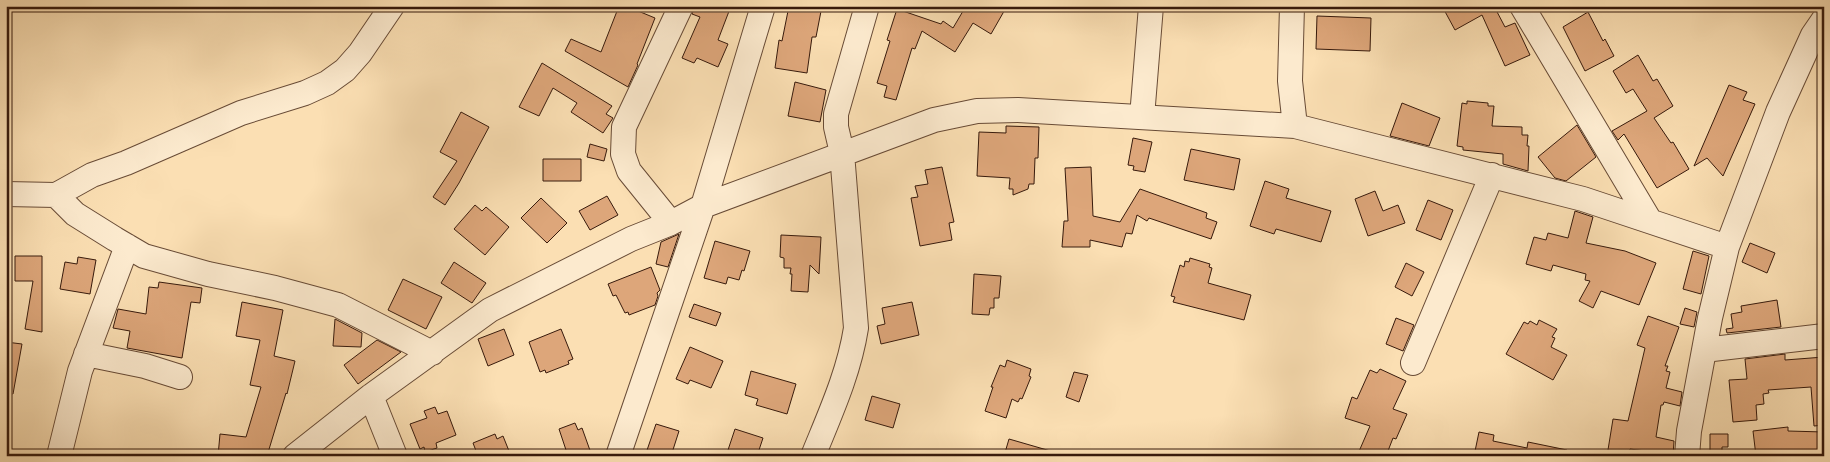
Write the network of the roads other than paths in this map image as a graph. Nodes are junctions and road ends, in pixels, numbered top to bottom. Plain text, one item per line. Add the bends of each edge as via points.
1 (392, 6) edge
2 (681, 6) edge
3 (763, 6) edge
4 (867, 6) edge
5 (1151, 6) edge
6 (1292, 6) edge
7 (1522, 6) edge
8 (1820, 31) edge
9 (1142, 117) junction
10 (1295, 126) junction
11 (842, 153) junction
12 (1492, 175) junction
13 (6, 194) edge
14 (56, 195) junction
15 (702, 206) junction
16 (1650, 221) junction
17 (671, 222) junction
18 (127, 246) junction
19 (1727, 247) junction
20 (1824, 336) edge
21 (1704, 350) junction
22 (432, 353) junction
23 (86, 354) junction
24 (1413, 363) dead end
25 (180, 376) dead end
26 (371, 396) junction
27 (59, 456) edge
28 (295, 456) edge
29 (396, 456) edge
30 (618, 456) edge
31 (813, 456) edge
32 (1687, 456) edge

1 - 14 street via 360,53 327,83 242,113 92,174
2 - 17 street via 624,127 623,154 629,170
3 - 15 street
4 - 11 street via 836,114
5 - 9 street
6 - 10 street via 1290,81
7 - 16 street
8 - 19 street via 1778,112
9 - 10 street
9 - 11 street via 1018,110 977,112 934,120
10 - 12 street
11 - 15 street
11 - 31 street via 856,328 843,382
12 - 16 street
12 - 24 street
13 - 14 street
14 - 18 street via 75,214
15 - 17 street
15 - 30 street
16 - 19 street
17 - 22 street via 490,310
18 - 22 street via 144,256 208,274 338,305
18 - 23 street
19 - 21 street
20 - 21 street
21 - 32 street
22 - 26 street
23 - 25 street
23 - 27 street
26 - 28 street
26 - 29 street

